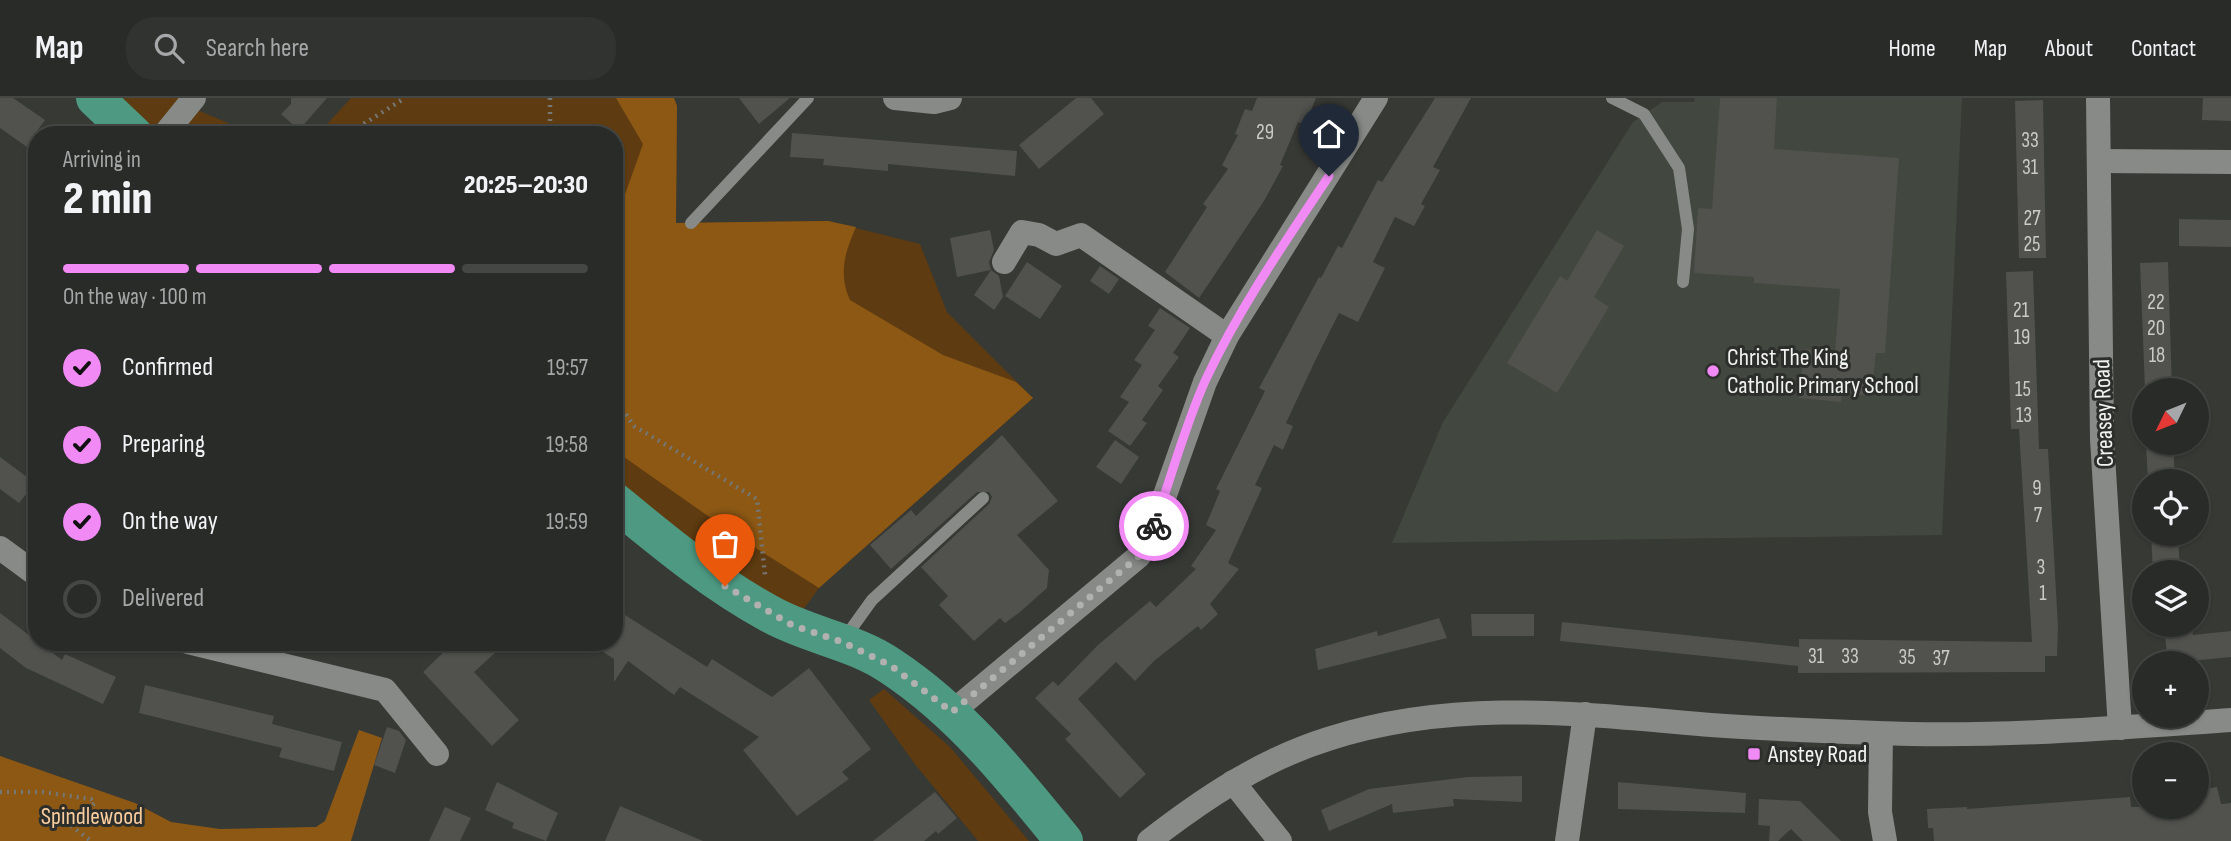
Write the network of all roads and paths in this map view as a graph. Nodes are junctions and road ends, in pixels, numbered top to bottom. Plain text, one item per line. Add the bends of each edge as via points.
1 (95, 98) edge
2 (405, 98) edge
3 (550, 98) edge
4 (808, 98) edge
5 (895, 98) edge
6 (950, 98) edge
7 (1376, 98) edge
8 (1612, 98) edge
9 (2098, 98) edge
10 (187, 101) edge
11 (125, 126) edge
12 (170, 126) edge
13 (360, 126) edge
14 (550, 126) edge
15 (2099, 161) junction
16 (2231, 162) edge
17 (691, 223) dead end
18 (1004, 262) dead end
19 (1683, 282) dead end
20 (1227, 336) junction
21 (623, 410) edge
22 (983, 498) dead end
23 (623, 508) edge
24 (0, 548) edge
25 (28, 568) edge
26 (769, 614) junction
27 (842, 642) junction
28 (225, 651) edge
29 (952, 712) junction
30 (1585, 714) junction
31 (2231, 720) edge
32 (2120, 728) junction
33 (1881, 734) junction
34 (437, 754) dead end
35 (1233, 782) junction
36 (0, 792) edge
37 (91, 841) edge
38 (1064, 841) edge
39 (1149, 841) edge
40 (1280, 841) edge
41 (1567, 841) edge
42 (1885, 841) edge

1 - 11 main road
2 - 13 path
3 - 14 path
4 - 17 lane
5 - 6 street via 934,102
7 - 20 street
8 - 19 lane via 1644,114 1679,168 1688,229
9 - 15 street, Creasey Road
10 - 12 street
15 - 16 street
15 - 32 street, Creasey Road via 2102,439
18 - 20 street via 1023,232 1056,244 1081,235
20 - 29 street via 1205,382 1148,543 1139,556
21 - 26 path via 634,426 757,499
22 - 27 lane via 872,600
23 - 26 main road via 703,573
24 - 25 street
26 - 27 main road
27 - 29 main road via 890,665
28 - 34 street via 385,690
29 - 38 main road
30 - 33 street
30 - 35 street via 1521,710 1436,715 1374,726 1325,739
30 - 41 street
31 - 32 street
32 - 33 street
33 - 42 street via 1880,812
35 - 39 street
35 - 40 street
36 - 37 path via 91,799 95,803 69,824

